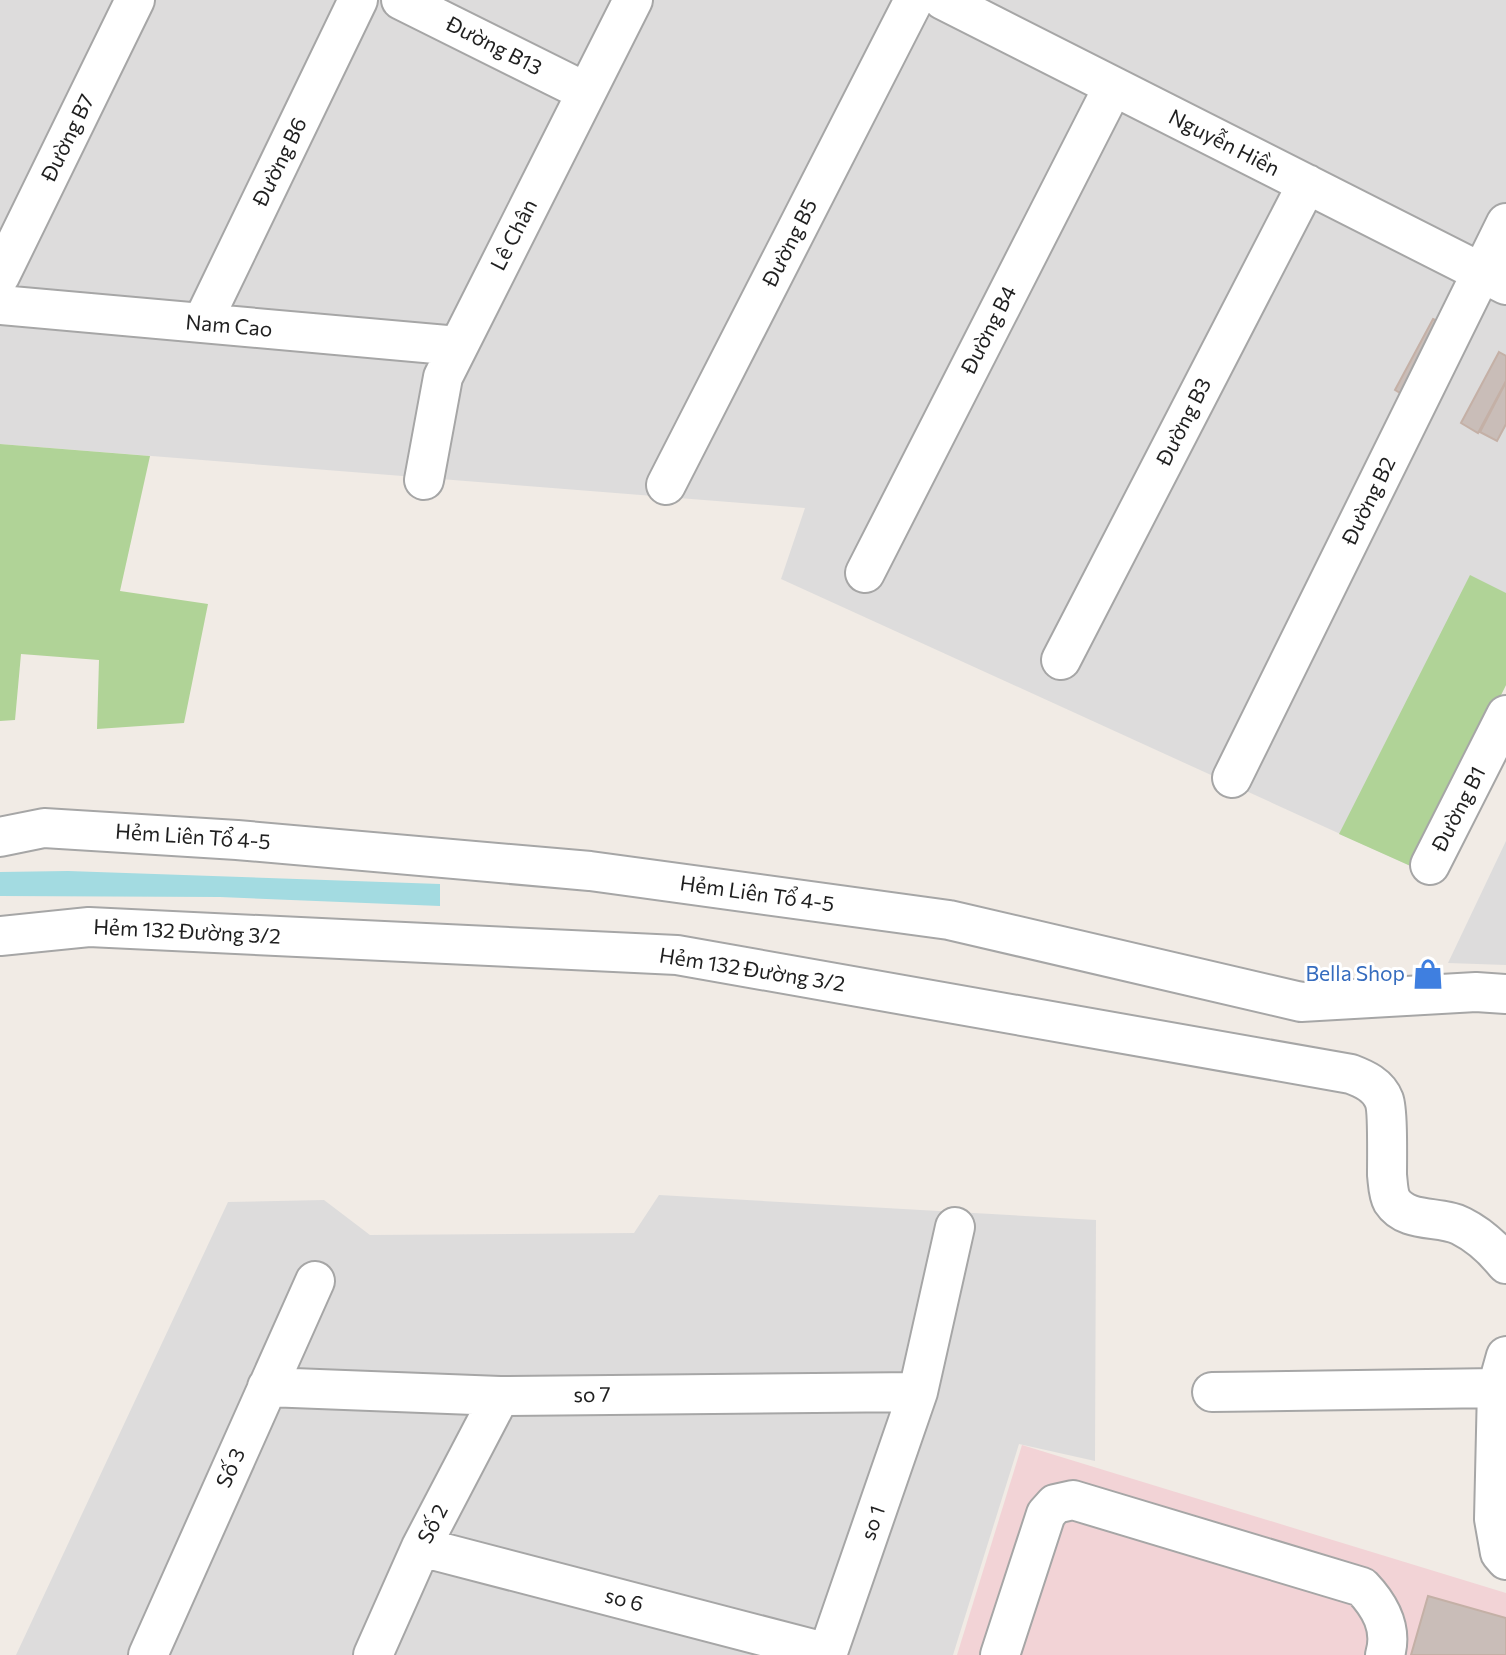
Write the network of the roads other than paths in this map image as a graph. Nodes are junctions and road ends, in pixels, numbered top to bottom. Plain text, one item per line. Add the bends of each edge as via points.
1 (135, 0) edge
2 (358, 0) edge
3 (401, 0) edge
4 (633, 0) edge
5 (914, 0) edge
6 (943, 0) edge
7 (1113, 87) junction
8 (586, 92) junction
9 (1307, 184) junction
10 (1506, 223) edge
11 (0, 276) edge
12 (1494, 279) edge
13 (0, 305) edge
14 (202, 323) junction
15 (458, 346) junction
16 (424, 480) dead end
17 (666, 485) dead end
18 (865, 573) dead end
19 (1061, 660) dead end
20 (1506, 715) edge
21 (1232, 778) dead end
22 (0, 837) edge
23 (1430, 866) dead end
24 (0, 936) edge
25 (1506, 993) edge
26 (955, 1227) dead end
27 (1506, 1264) edge
28 (315, 1281) dead end
29 (1502, 1372) edge
30 (267, 1387) junction
31 (918, 1392) junction
32 (1212, 1392) dead end
33 (500, 1396) junction
34 (421, 1547) junction
35 (1506, 1560) edge
36 (827, 1654) edge
37 (148, 1655) edge
38 (373, 1655) edge
39 (1000, 1655) edge
40 (1385, 1655) edge

1 - 11 street, Đường B7
2 - 14 street, Đường B6
3 - 8 street, Đường B13
4 - 8 street, Lê Chân
5 - 17 street, Đường B5
6 - 7 street, Nguyễn Hiền
7 - 9 street, Nguyễn Hiền
7 - 18 street, Đường B4
8 - 15 street, Lê Chân
9 - 12 street, Nguyễn Hiền
9 - 19 street, Đường B3
10 - 12 street, Đường B2
12 - 21 street, Đường B2
13 - 14 street, Nam Cao
14 - 15 street, Nam Cao
15 - 16 street, Lê Chân via 443,377
20 - 23 street, Đường B1
22 - 25 street, Hẻm Liên Tổ 4-5 via 44,828 604,872 949,920 1301,1002
24 - 27 street, Hẻm 132 Đường 3/2 via 89,927 677,956 1351,1074 1370,1082 1384,1100 1391,1200 1400,1210 1461,1226 1493,1248
26 - 31 street, so 1
28 - 30 street, Số 3
29 - 32 street
29 - 35 street via 1494,1519 1500,1553
30 - 33 street, so 7
30 - 37 street, Số 3
31 - 33 street, so 7
31 - 36 street, so 1
33 - 34 street, Số 2
34 - 36 street, so 6
34 - 38 street, Số 2
39 - 40 street via 1046,1514 1055,1504 1073,1500 1362,1587 1381,1610 1388,1644

